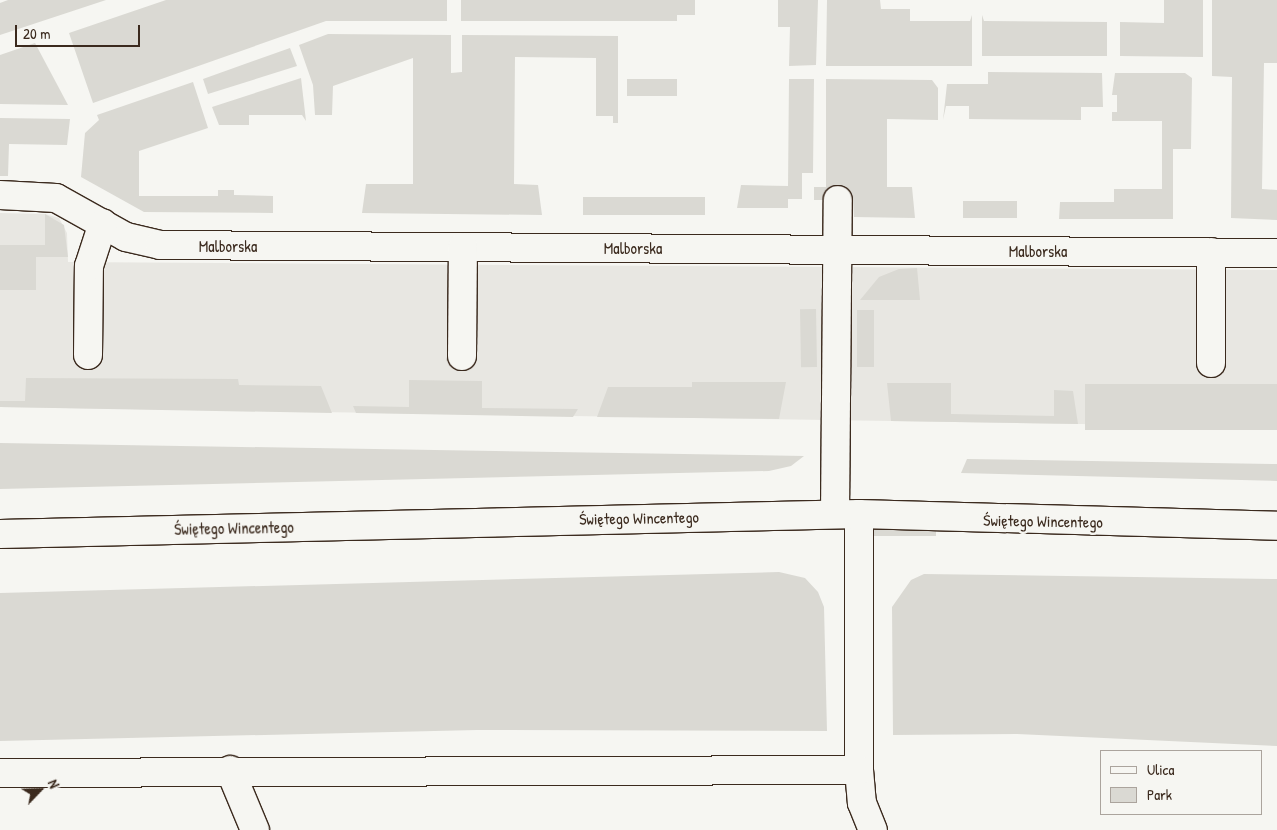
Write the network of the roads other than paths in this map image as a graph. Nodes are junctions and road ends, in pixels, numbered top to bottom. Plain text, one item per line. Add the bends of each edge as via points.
1 (0, 195) edge
2 (838, 200) dead end
3 (103, 224) junction
4 (463, 247) junction
5 (837, 250) junction
6 (1210, 252) junction
7 (1277, 252) edge
8 (88, 355) dead end
9 (462, 356) dead end
10 (1211, 363) dead end
11 (847, 514) junction
12 (1277, 526) edge
13 (0, 534) edge
14 (230, 770) junction
15 (859, 770) junction
16 (0, 773) edge
17 (255, 830) edge
18 (873, 830) edge

1 - 3 street, Malborska via 56,198
2 - 5 street
3 - 4 street, Malborska via 130,238 160,245
3 - 8 street via 90,266
4 - 5 street, Malborska
4 - 9 street
5 - 6 street, Malborska
5 - 11 street
6 - 7 street, Malborska
6 - 10 street
11 - 12 street, Świętego Wincentego
11 - 13 street, Świętego Wincentego
11 - 15 street
14 - 15 street
14 - 16 street
14 - 17 street
15 - 18 street via 862,803

